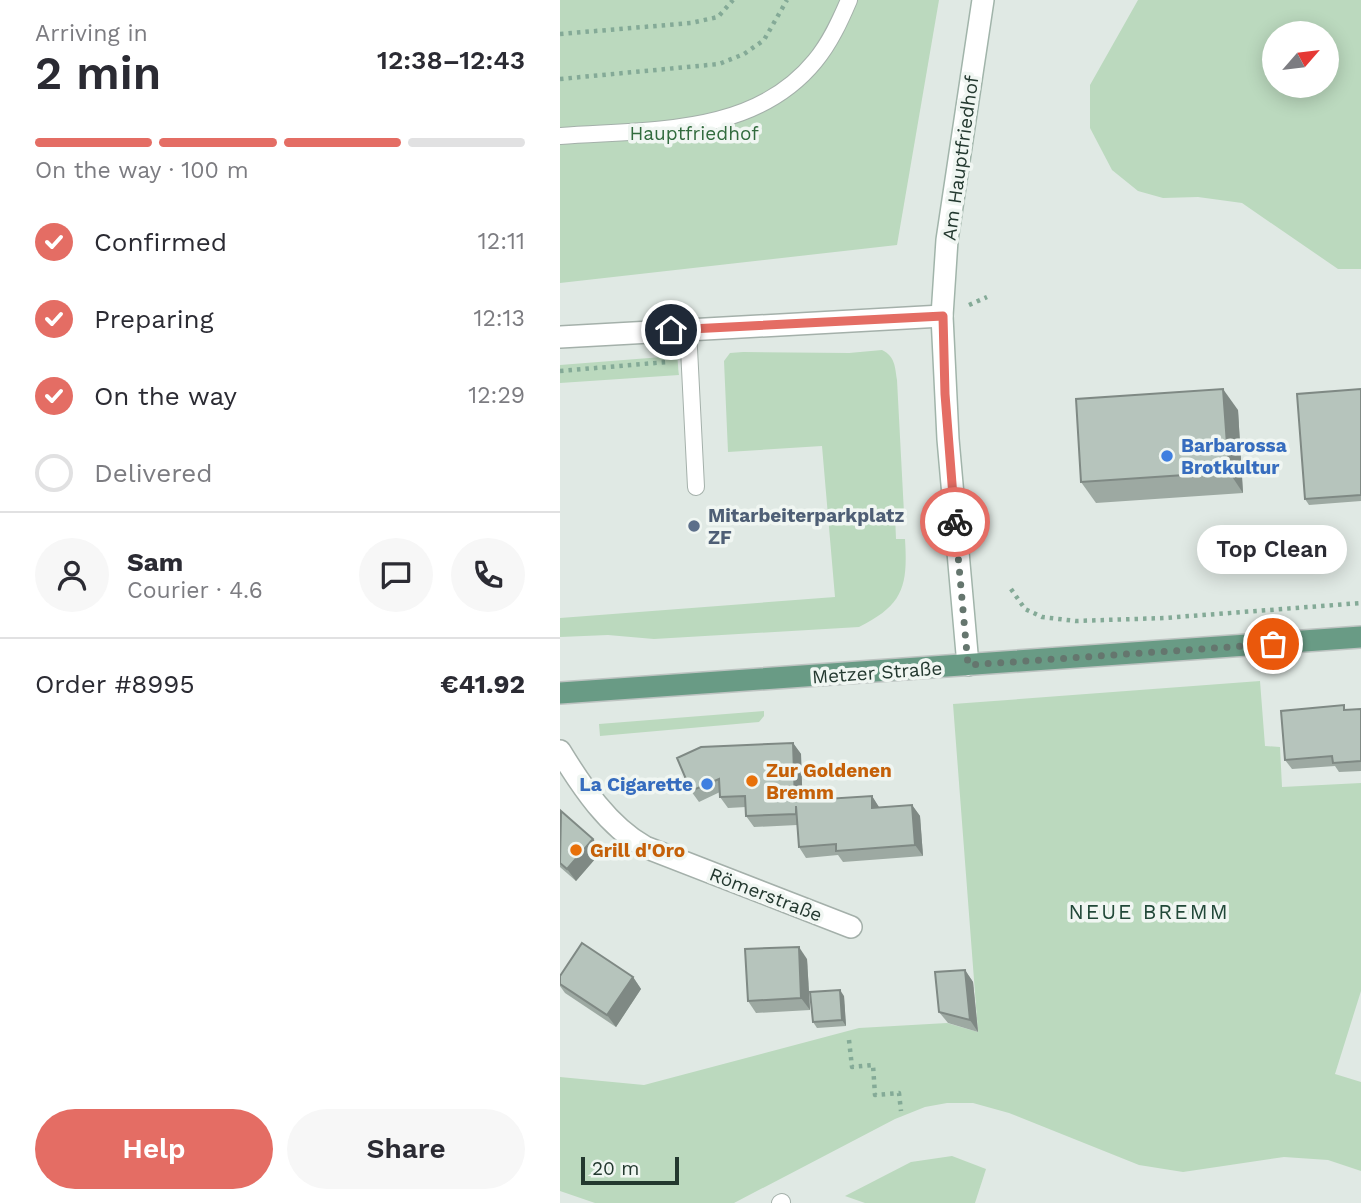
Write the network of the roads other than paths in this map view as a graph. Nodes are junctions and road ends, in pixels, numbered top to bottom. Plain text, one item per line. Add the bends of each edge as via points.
1 (849, 0) edge
2 (983, 0) edge
3 (560, 136) edge
4 (943, 316) junction
5 (688, 329) junction
6 (560, 337) edge
7 (696, 487) dead end
8 (1361, 637) edge
9 (968, 665) junction
10 (560, 693) edge
11 (560, 751) edge
12 (851, 927) dead end

1 - 3 lane via 815,61 789,87 758,106 697,125
2 - 4 street, Am Hauptfriedhof via 947,240
4 - 5 street
4 - 9 street, Am Hauptfriedhof via 948,439
5 - 6 street
5 - 7 lane
8 - 9 main road, Metzer Straße
9 - 10 main road, Metzer Straße
11 - 12 street, Römerstraße via 601,810 630,839

